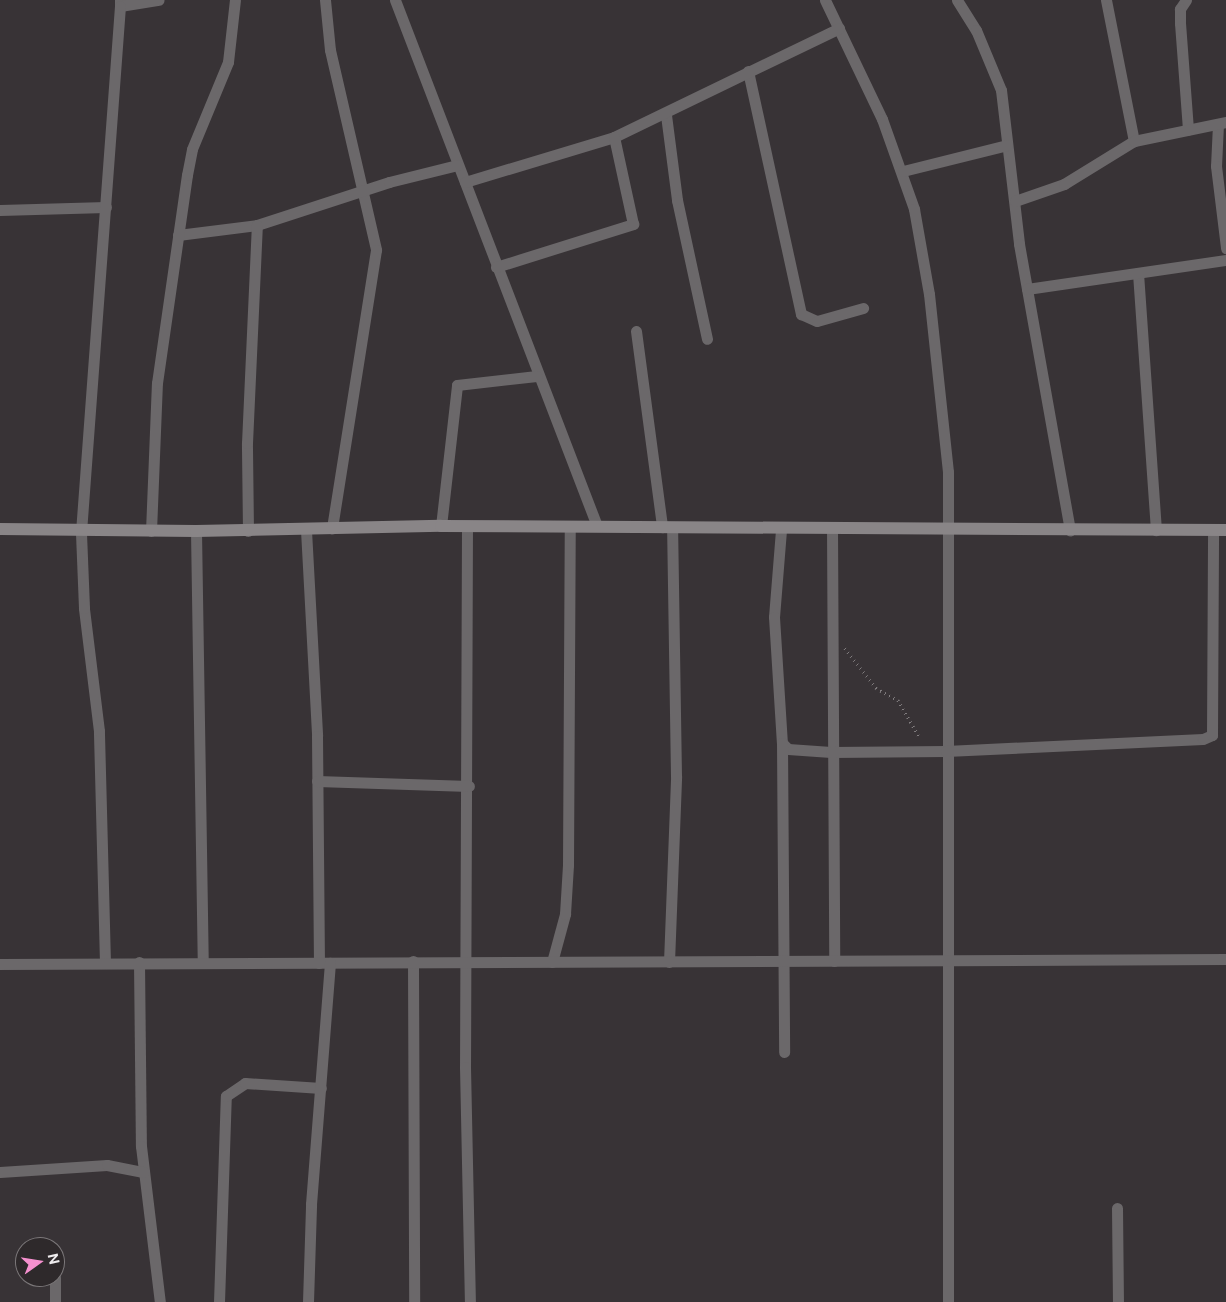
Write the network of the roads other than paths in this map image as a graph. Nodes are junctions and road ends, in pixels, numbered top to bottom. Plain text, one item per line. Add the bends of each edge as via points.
1 (159, 0) edge
2 (235, 0) edge
3 (325, 0) edge
4 (395, 0) edge
5 (825, 0) edge
6 (957, 0) edge
7 (1106, 0) edge
8 (1186, 0) edge
9 (120, 3) edge
10 (839, 28) junction
11 (748, 71) junction
12 (666, 115) junction
13 (1222, 123) edge
14 (1188, 130) junction
15 (614, 137) junction
16 (1134, 140) junction
17 (1006, 145) junction
18 (457, 165) junction
19 (903, 171) junction
20 (465, 182) junction
21 (359, 191) junction
22 (1015, 201) junction
23 (106, 207) junction
24 (0, 210) edge
25 (257, 225) junction
26 (178, 235) junction
27 (1226, 248) edge
28 (1226, 260) edge
29 (496, 267) junction
30 (1138, 273) junction
31 (1027, 289) junction
32 (863, 308) dead end
33 (636, 331) dead end
34 (708, 339) dead end
35 (536, 376) junction
36 (441, 526) junction
37 (468, 526) junction
38 (570, 526) junction
39 (597, 526) junction
40 (667, 527) junction
41 (832, 527) junction
42 (0, 529) edge
43 (332, 529) junction
44 (949, 529) junction
45 (306, 530) junction
46 (781, 530) junction
47 (1156, 530) junction
48 (1220, 530) edge
49 (151, 531) junction
50 (196, 531) junction
51 (248, 531) junction
52 (1070, 531) junction
53 (81, 532) junction
54 (782, 743) junction
55 (946, 751) junction
56 (831, 752) junction
57 (317, 781) junction
58 (469, 786) junction
59 (1226, 959) edge
60 (946, 960) junction
61 (413, 961) junction
62 (780, 961) junction
63 (834, 961) junction
64 (139, 962) junction
65 (467, 962) junction
66 (552, 962) junction
67 (669, 962) junction
68 (105, 963) junction
69 (203, 963) junction
70 (324, 963) junction
71 (0, 964) edge
72 (784, 1052) dead end
73 (321, 1088) junction
74 (0, 1172) edge
75 (143, 1172) junction
76 (1117, 1208) dead end
77 (55, 1287) edge
78 (55, 1302) edge
79 (160, 1302) edge
80 (219, 1302) edge
81 (308, 1302) edge
82 (414, 1302) edge
83 (470, 1302) edge
84 (948, 1302) edge
85 (1118, 1302) edge

1 - 9 street
2 - 26 street via 228,62 192,149
3 - 21 street via 330,50
4 - 18 street
5 - 10 street
6 - 17 street via 976,30 1001,90
7 - 16 street
8 - 14 street via 1180,16
9 - 23 street
10 - 11 street
10 - 19 street
11 - 12 street
11 - 32 street via 801,314 817,321
12 - 15 street
12 - 34 street via 677,200
13 - 14 street
13 - 27 street via 1216,166
14 - 16 street
15 - 20 street
15 - 29 street via 633,224
16 - 22 street via 1043,195
17 - 19 street
17 - 22 street
18 - 20 street
18 - 21 street
19 - 44 street via 929,294
20 - 29 street
21 - 25 street
21 - 43 street via 372,223 374,276
22 - 31 street
23 - 24 street
23 - 53 street
25 - 26 street
25 - 51 street via 246,452
26 - 49 street via 157,383
28 - 30 street
29 - 35 street
30 - 31 street
30 - 47 street
31 - 52 street
33 - 40 street
35 - 36 street via 456,385
35 - 39 street
36 - 37 street
36 - 43 street
37 - 38 street
37 - 58 street
38 - 39 street
38 - 66 street via 568,865 565,914
39 - 40 street
40 - 46 street
40 - 67 street via 676,776
41 - 44 street
41 - 46 street
41 - 56 street
42 - 53 street
43 - 45 street
44 - 52 street
44 - 55 street
45 - 51 street
45 - 57 street
46 - 54 street via 774,617
47 - 48 street
47 - 52 street
48 - 55 street via 1212,735 1203,739
49 - 50 street
49 - 53 street
50 - 51 street
50 - 69 street
53 - 68 street via 84,608 99,731
54 - 56 street via 788,749
54 - 62 street
55 - 56 street
55 - 60 street
56 - 63 street
57 - 58 street
57 - 70 street
58 - 65 street
59 - 60 street
60 - 63 street
60 - 84 street
61 - 65 street
61 - 70 street
61 - 82 street
62 - 63 street
62 - 67 street
62 - 72 street
64 - 68 street
64 - 69 street
64 - 75 street
65 - 66 street
65 - 83 street
66 - 67 street
68 - 71 street
69 - 70 street
70 - 73 street
73 - 80 street via 245,1083 226,1096
73 - 81 street via 311,1204
74 - 75 street via 107,1165
75 - 79 street
76 - 85 street
77 - 78 street

